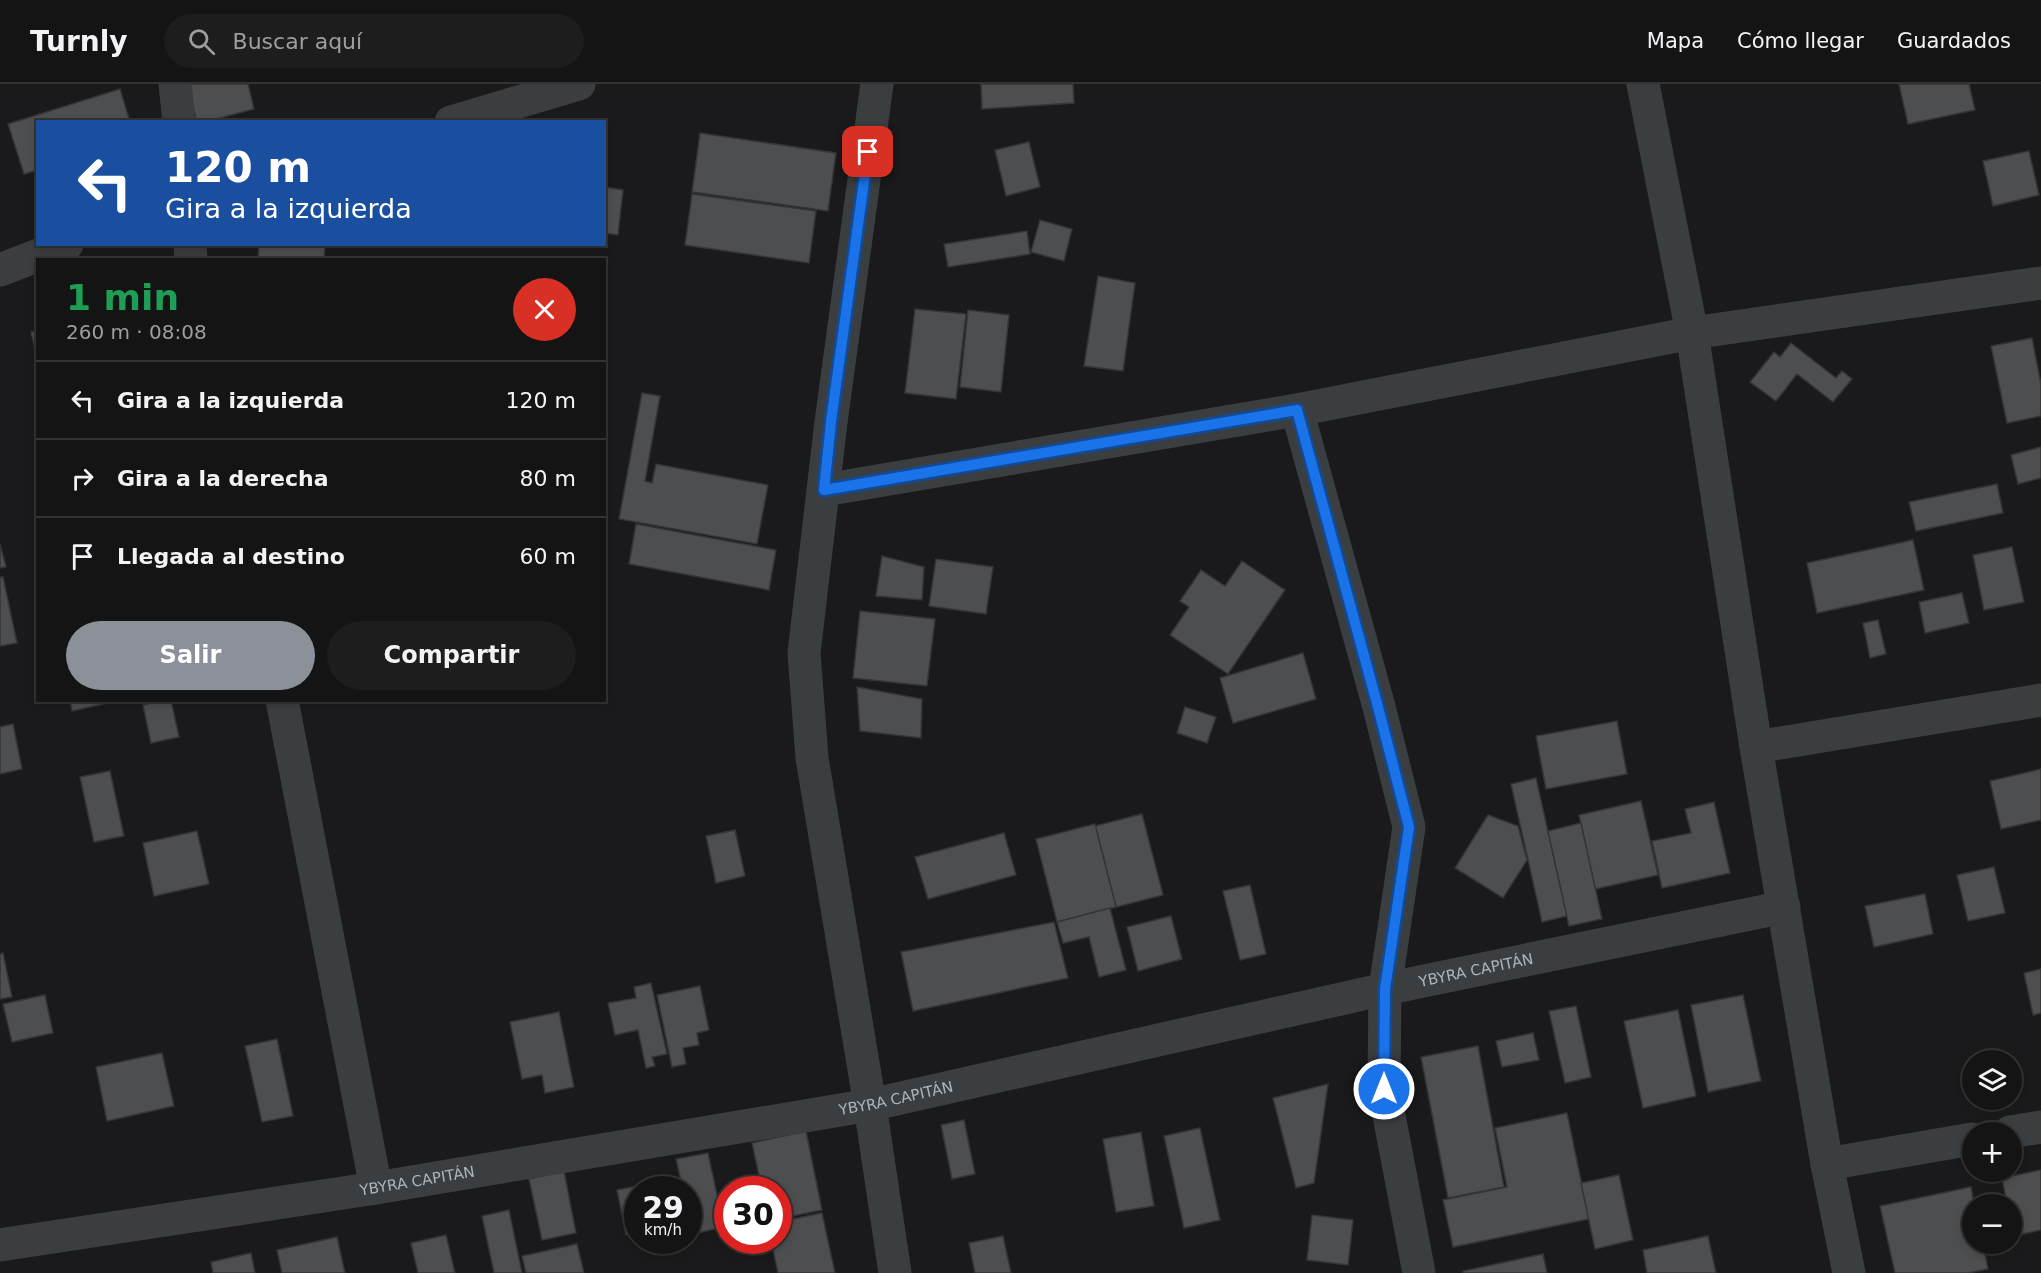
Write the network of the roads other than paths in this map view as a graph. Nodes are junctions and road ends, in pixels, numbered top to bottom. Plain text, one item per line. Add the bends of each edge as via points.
1 (175, 84) edge
2 (579, 84) edge
3 (877, 84) edge
4 (1643, 84) edge
5 (179, 120) edge
6 (458, 120) edge
7 (62, 246) edge
8 (0, 270) edge
9 (2041, 283) edge
10 (1692, 333) junction
11 (1297, 410) junction
12 (824, 490) junction
13 (2041, 700) edge
14 (282, 702) edge
15 (1756, 747) junction
16 (1784, 907) junction
17 (1385, 989) junction
18 (870, 1105) junction
19 (2041, 1127) edge
20 (2022, 1130) edge
21 (1962, 1141) edge
22 (1827, 1164) junction
23 (376, 1188) junction
24 (0, 1245) edge
25 (895, 1273) edge
26 (1419, 1273) edge
27 (1849, 1273) edge

1 - 5 street
2 - 6 street
3 - 12 street
4 - 10 street
7 - 8 street
9 - 10 street
10 - 11 street
10 - 15 street
11 - 12 street
11 - 17 street via 1409,827
12 - 18 street via 804,653 811,746
13 - 15 street
14 - 23 street
15 - 16 street
16 - 17 street, YBYRA CAPITÁN
16 - 22 street
17 - 18 street, YBYRA CAPITÁN
17 - 26 street via 1384,1089
18 - 23 street, YBYRA CAPITÁN
18 - 25 street
19 - 20 street
21 - 22 street
22 - 27 street
23 - 24 street, YBYRA CAPITÁN

